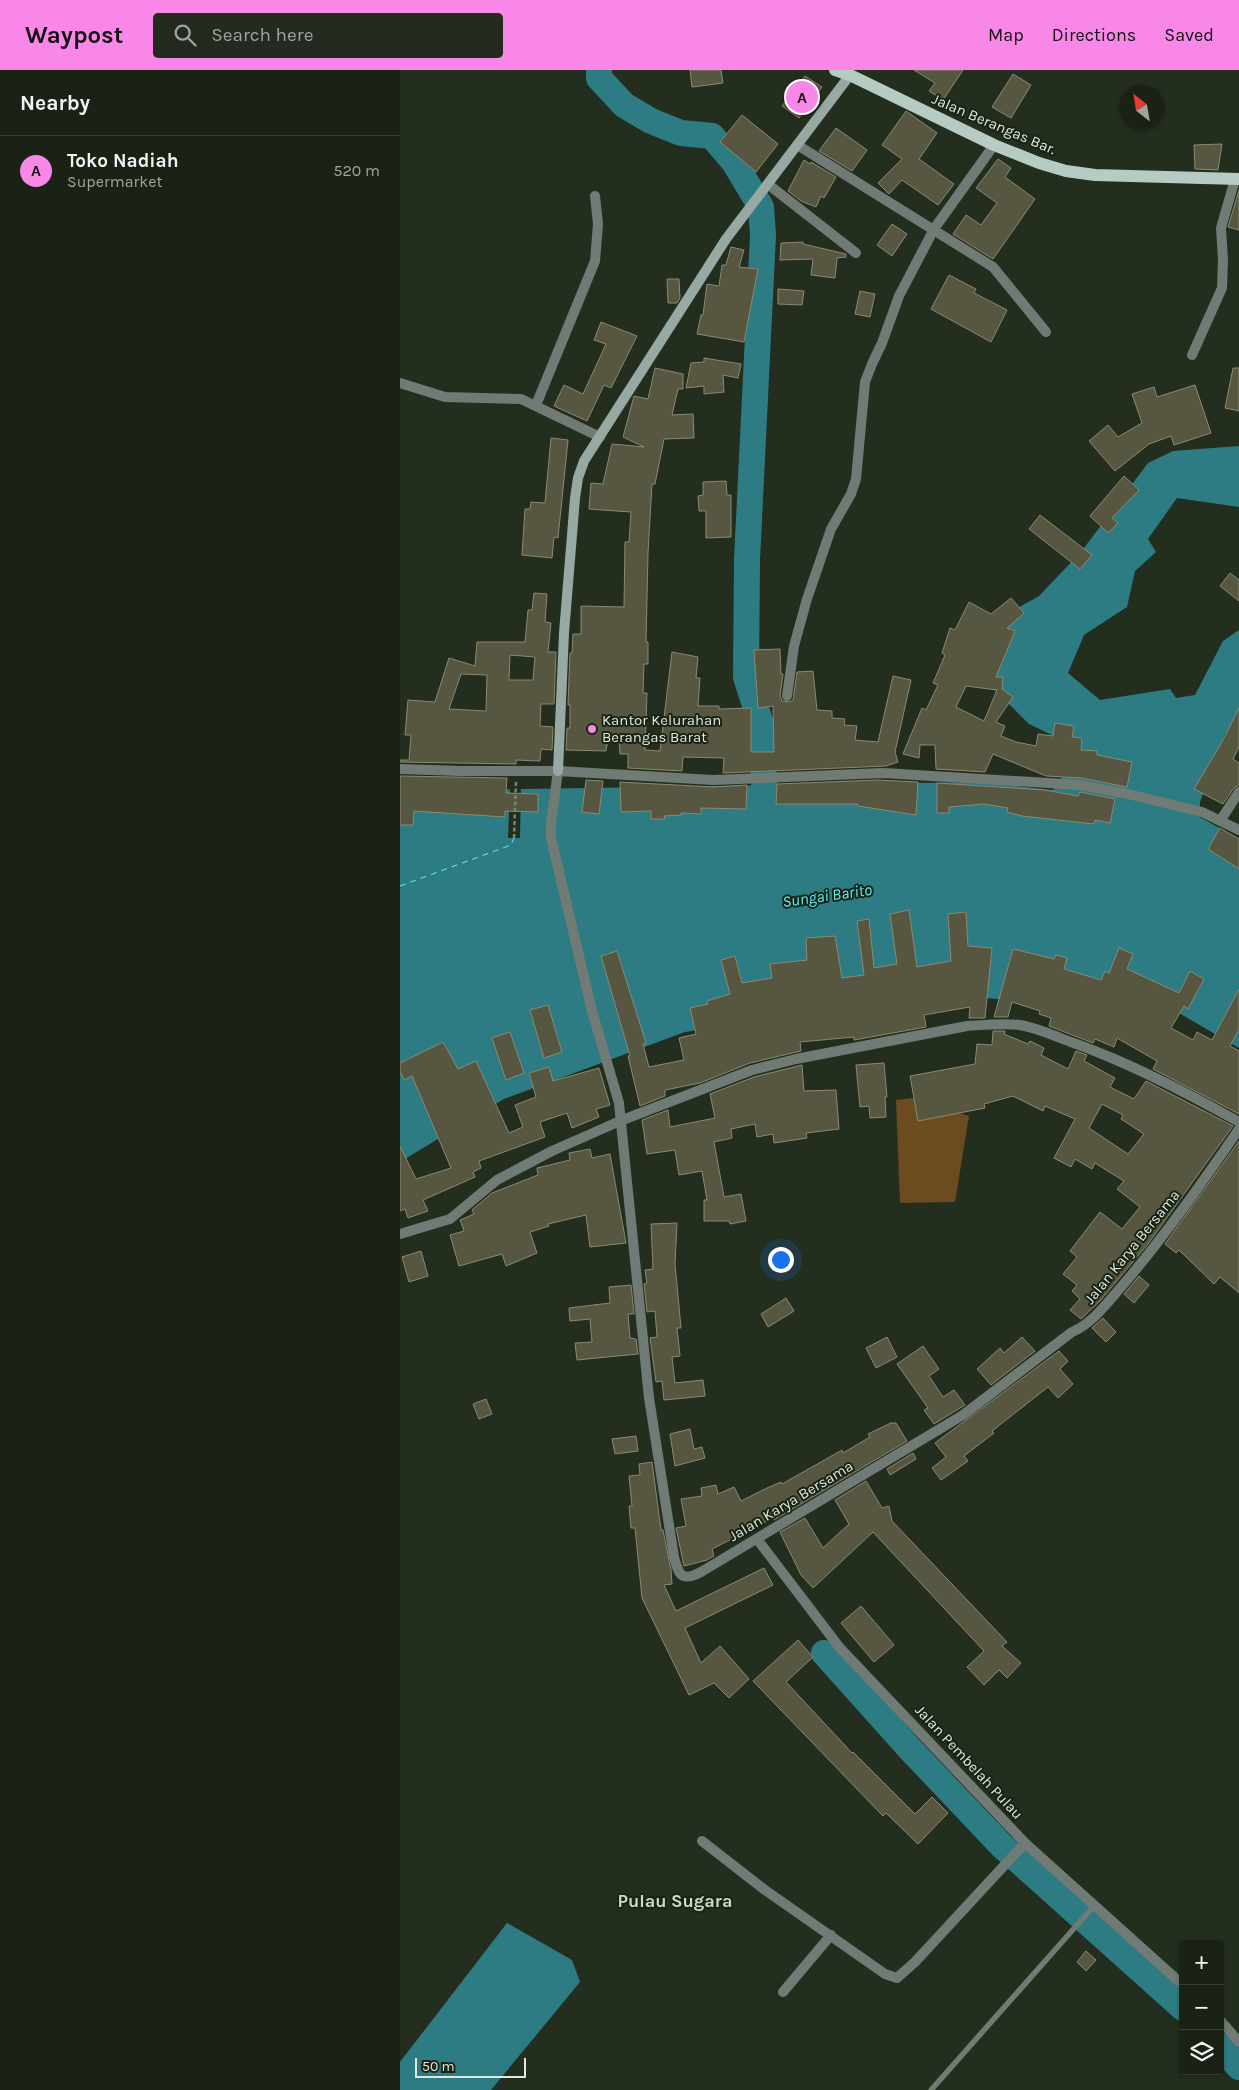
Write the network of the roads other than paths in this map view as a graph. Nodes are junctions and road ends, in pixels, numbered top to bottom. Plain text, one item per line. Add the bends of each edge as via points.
1 (835, 70) edge
2 (852, 73) edge
3 (994, 145) junction
4 (799, 146) junction
5 (1237, 179) edge
6 (769, 184) junction
7 (595, 196) dead end
8 (934, 229) junction
9 (856, 253) dead end
10 (1046, 332) dead end
11 (1192, 355) dead end
12 (400, 383) edge
13 (536, 405) junction
14 (600, 437) junction
15 (787, 696) dead end
16 (400, 768) edge
17 (558, 775) junction
18 (1239, 792) edge
19 (1220, 821) junction
20 (1239, 830) edge
21 (620, 1121) junction
22 (1239, 1122) edge
23 (1239, 1130) edge
24 (400, 1234) edge
25 (757, 1538) junction
26 (702, 1841) dead end
27 (1025, 1843) junction
28 (1092, 1909) junction
29 (831, 1935) junction
30 (1179, 1982) edge
31 (783, 1992) dead end
32 (1224, 2025) edge
33 (1239, 2042) edge
34 (931, 2090) edge

1 - 2 main road, Jalan Berangas Bar.
2 - 3 main road, Jalan Berangas Bar.
2 - 4 street
3 - 5 main road, Jalan Berangas Bar. via 1066,171 1095,175
3 - 8 street
4 - 6 street
4 - 8 street
5 - 11 street via 1221,228 1222,288
6 - 9 street
6 - 14 street via 726,239
7 - 13 street via 598,224 595,261
8 - 10 street via 993,267
8 - 15 street via 899,296 865,382 856,479 831,529 807,599 794,646
12 - 13 street via 445,396 521,399
13 - 14 street
14 - 17 street via 584,461 575,498 564,633
16 - 17 street
17 - 19 street via 713,780 883,773 981,778 1080,785 1202,812
17 - 21 street via 551,838 592,1011 619,1103
18 - 19 street
19 - 20 street
21 - 22 street via 774,1064 967,1026 992,1024 1020,1025 1108,1055 1172,1084
21 - 24 street via 552,1150 497,1180 450,1219
21 - 25 street, Jalan Karya Bersama via 649,1398 678,1571 683,1576 692,1577
23 - 25 street, Jalan Karya Bersama via 1188,1204 1094,1318 963,1415
25 - 27 street, Jalan Pembelah Pulau via 840,1648
26 - 29 street
27 - 28 street, Jalan Pembelah Pulau
27 - 29 street via 897,1978 885,1974
28 - 30 street, Jalan Pembelah Pulau
28 - 34 lane
29 - 31 street
32 - 33 street

